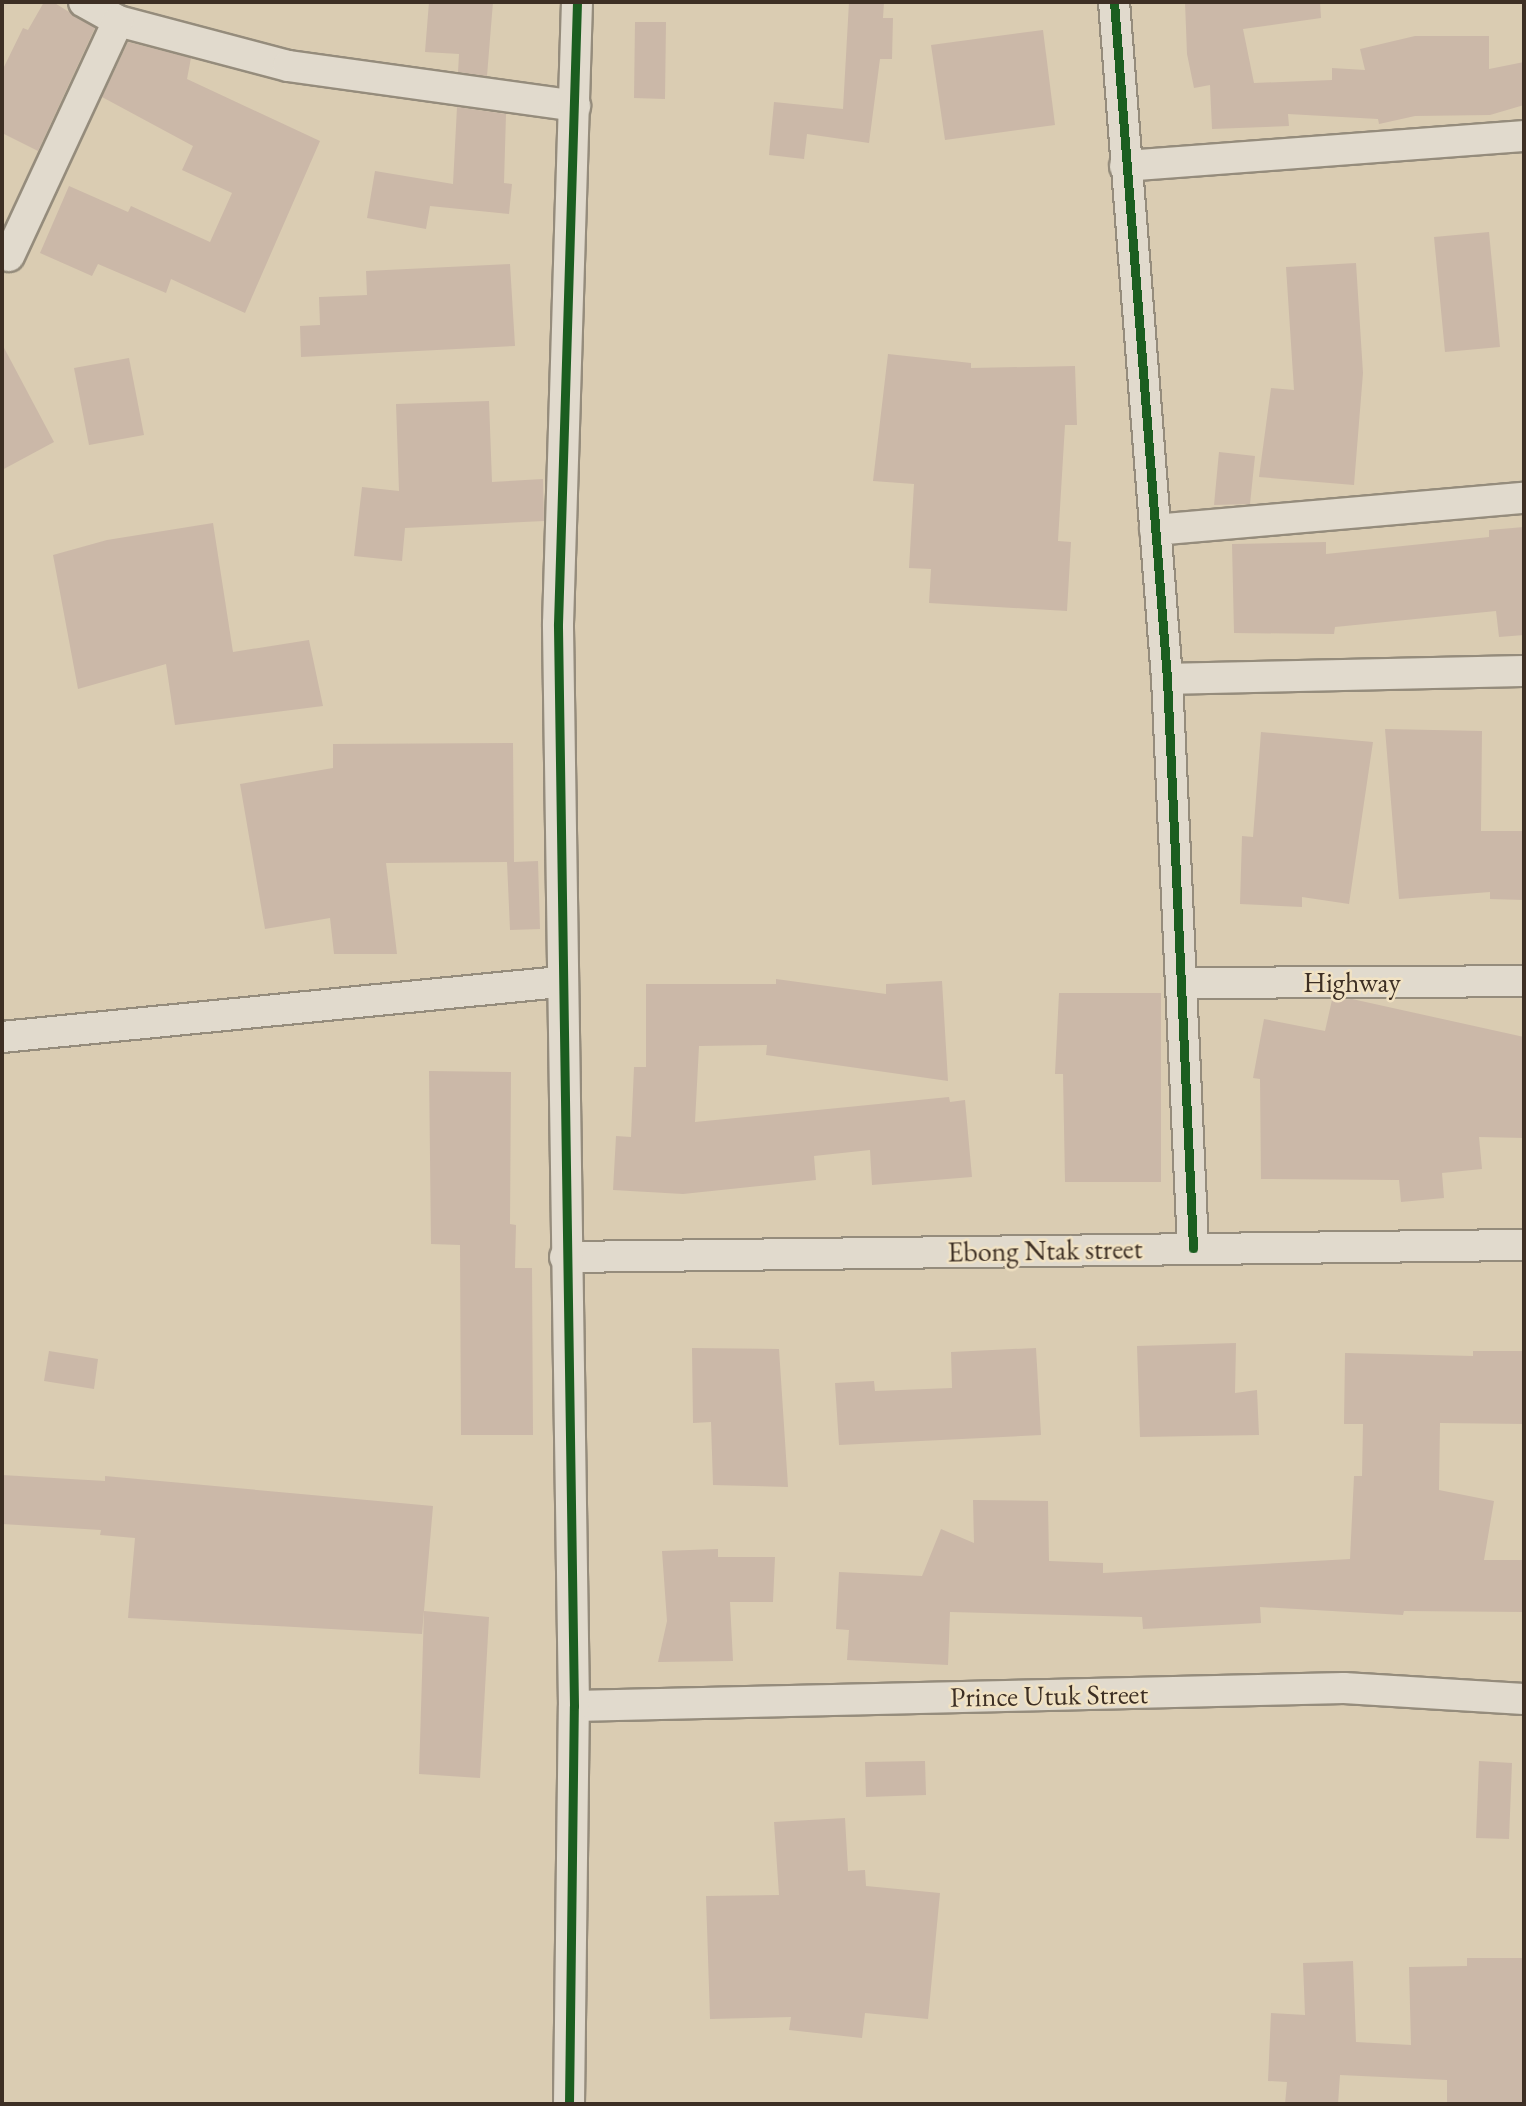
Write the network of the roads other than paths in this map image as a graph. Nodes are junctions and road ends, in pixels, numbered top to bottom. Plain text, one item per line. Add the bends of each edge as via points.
1 (84, 2) edge
2 (577, 2) edge
3 (1114, 2) edge
4 (118, 21) junction
5 (575, 106) junction
6 (1524, 136) edge
7 (1125, 166) junction
8 (9, 256) dead end
9 (1524, 498) edge
10 (1155, 530) junction
11 (1524, 671) edge
12 (1167, 680) junction
13 (1524, 981) edge
14 (560, 982) junction
15 (1181, 983) junction
16 (2, 1037) edge
17 (1524, 1245) edge
18 (1193, 1248) junction
19 (565, 1256) junction
20 (1524, 1699) edge
21 (574, 1706) junction
22 (569, 2104) edge

1 - 4 street
2 - 5 street
3 - 7 street
4 - 5 street via 288,66
4 - 8 street
5 - 14 street via 558,624
6 - 7 street
7 - 10 street
9 - 10 street
10 - 12 street
11 - 12 street
12 - 15 street
13 - 15 street, Highway
14 - 16 street
14 - 19 street
15 - 18 street
17 - 18 street, Ebong Ntak street
18 - 19 street, Ebong Ntak street
19 - 21 street
20 - 21 street, Prince Utuk Street via 1344,1688
21 - 22 street

